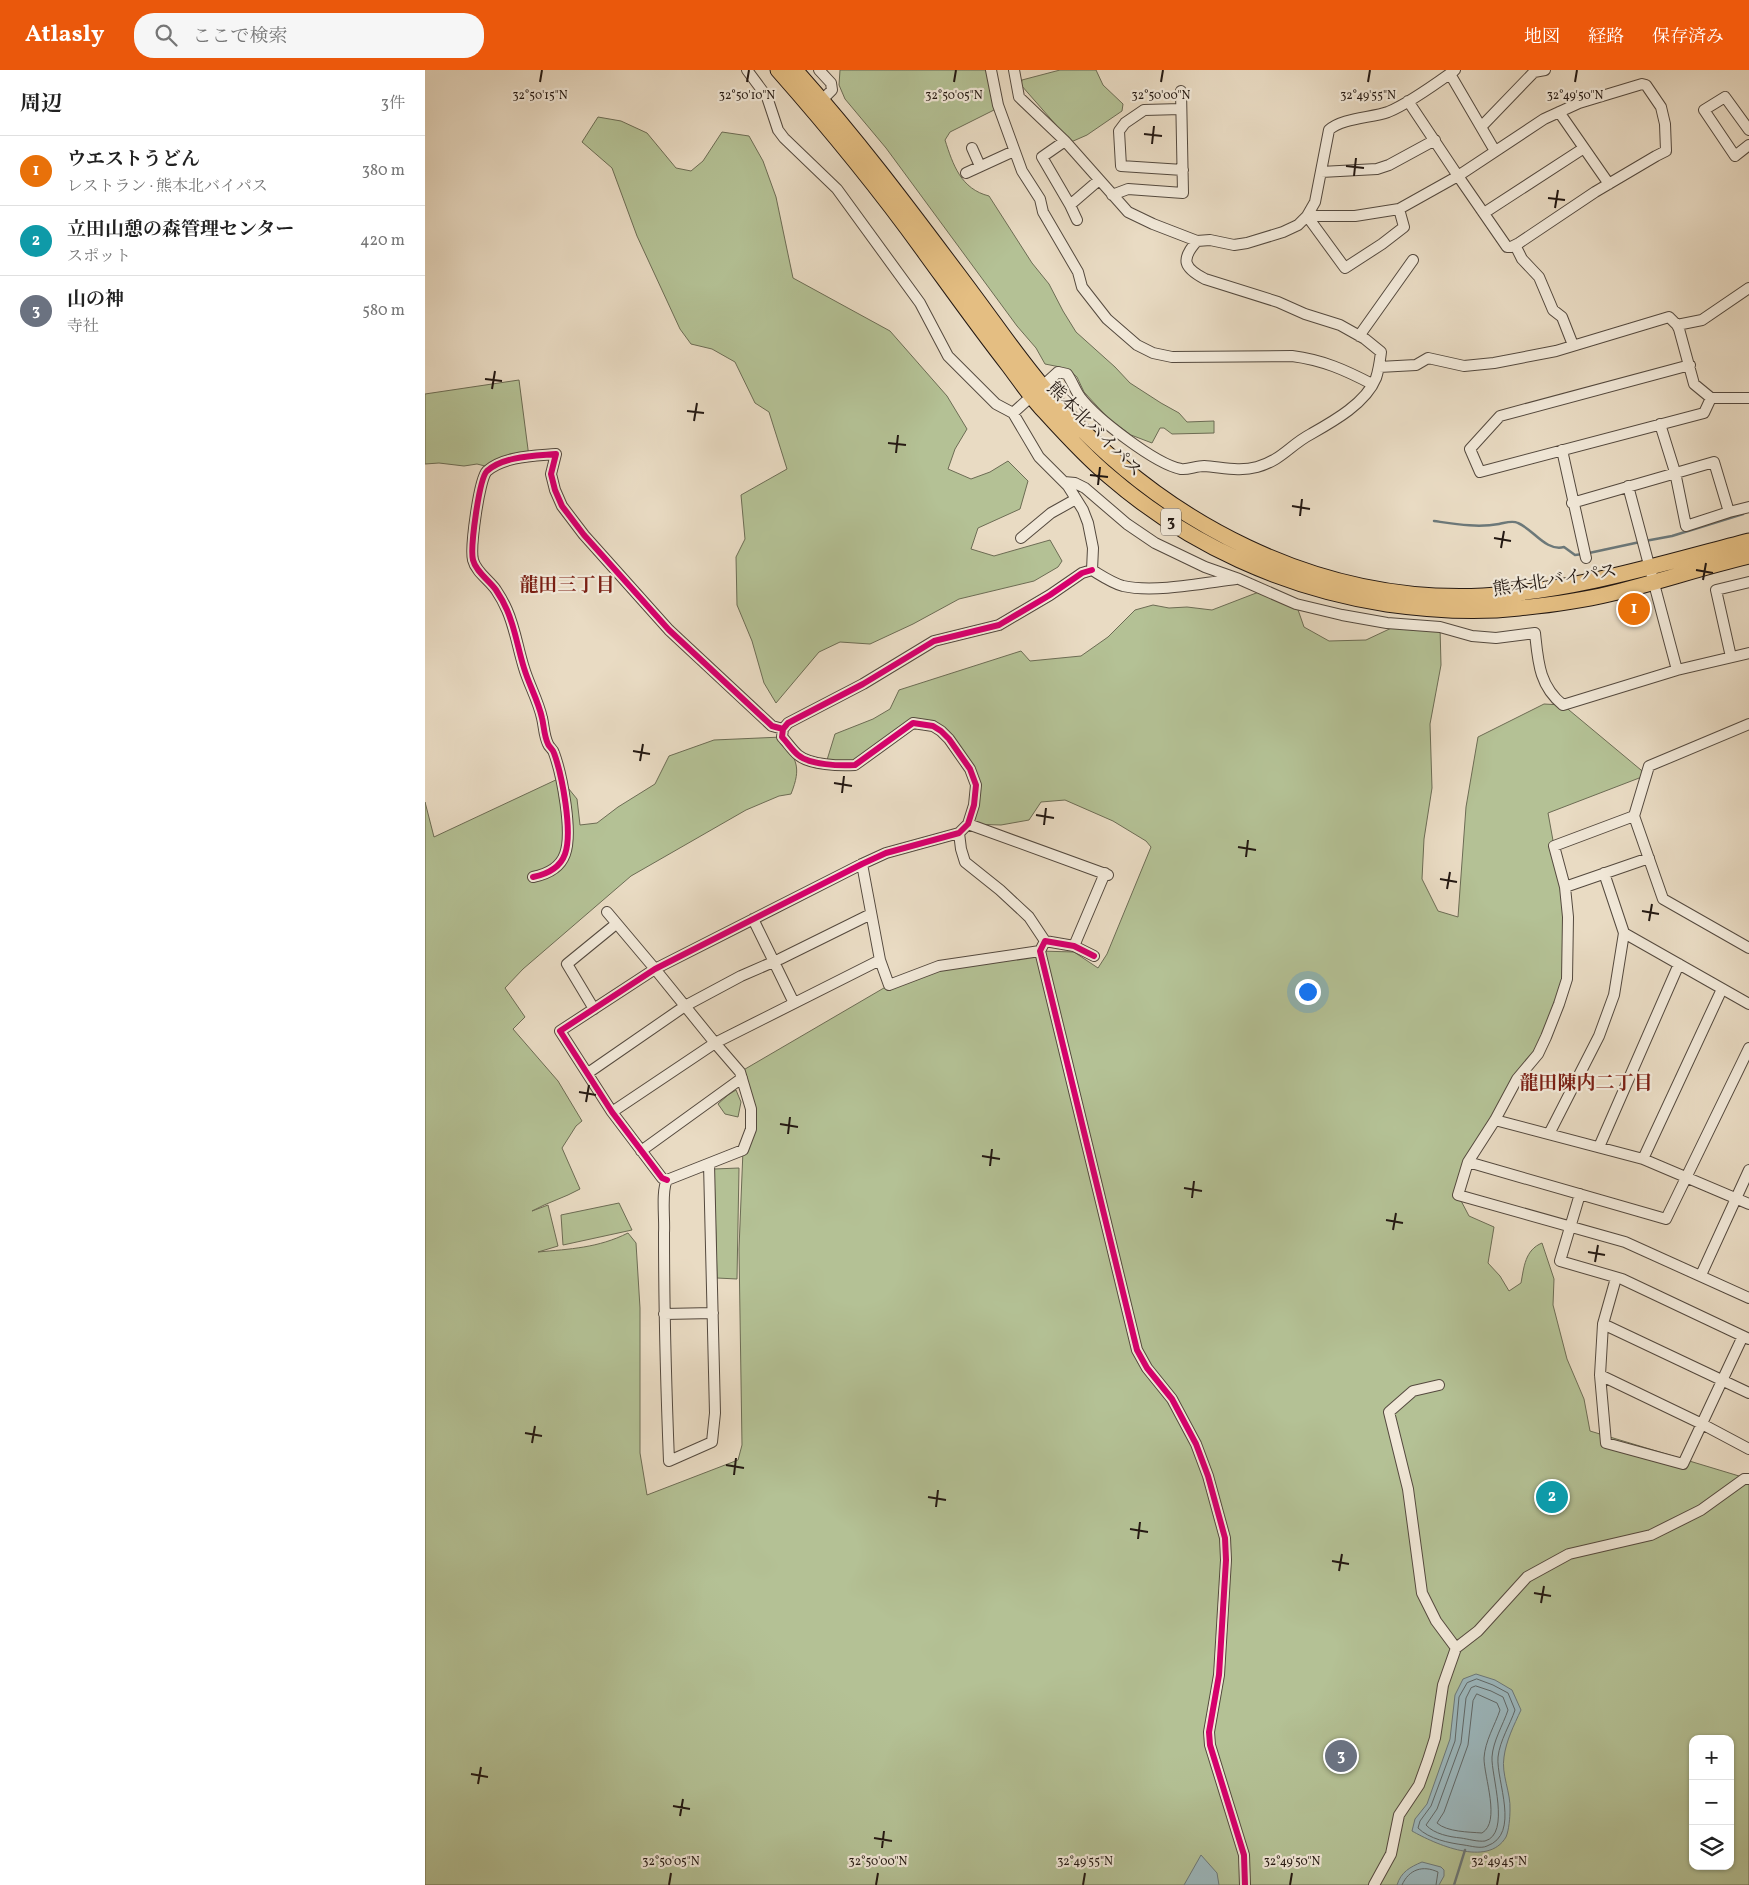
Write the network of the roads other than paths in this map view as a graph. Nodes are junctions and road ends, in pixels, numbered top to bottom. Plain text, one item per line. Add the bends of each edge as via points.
1 (747, 70) edge
2 (778, 70) edge
3 (795, 70) edge
4 (819, 70) edge
5 (991, 70) edge
6 (1014, 70) edge
7 (1545, 70) edge
8 (1452, 72) edge
9 (1181, 91) dead end
10 (822, 100) junction
11 (1408, 101) junction
12 (1181, 109) junction
13 (1559, 112) junction
14 (1481, 127) junction
15 (1749, 130) edge
16 (1435, 140) junction
17 (1065, 141) junction
18 (1749, 145) edge
19 (972, 148) dead end
20 (1584, 148) junction
21 (1014, 151) junction
22 (1495, 151) junction
23 (981, 166) junction
24 (1183, 170) junction
25 (1321, 172) junction
26 (966, 173) dead end
27 (1458, 176) junction
28 (1099, 180) junction
29 (1609, 184) junction
30 (1111, 195) junction
31 (1070, 205) junction
32 (1399, 209) junction
33 (1484, 213) junction
34 (1307, 216) junction
35 (1077, 220) dead end
36 (1197, 241) junction
37 (1515, 246) junction
38 (1413, 260) dead end
39 (1749, 288) edge
40 (1677, 325) junction
41 (1359, 336) junction
42 (1573, 346) junction
43 (1690, 365) junction
44 (1379, 367) junction
45 (1372, 384) junction
46 (1037, 390) junction
47 (1711, 398) junction
48 (1749, 398) edge
49 (1013, 413) junction
50 (1660, 424) junction
51 (1561, 450) junction
52 (1675, 472) junction
53 (1064, 482) junction
54 (1628, 486) junction
55 (1076, 499) junction
56 (1572, 503) junction
57 (1749, 507) edge
58 (1729, 512) junction
59 (1021, 538) dead end
60 (1745, 541) edge
61 (1749, 556) edge
62 (1586, 558) dead end
63 (1092, 570) junction
64 (1652, 575) junction
65 (1239, 579) junction
66 (1749, 582) edge
67 (1749, 652) edge
68 (1731, 657) junction
69 (1677, 670) junction
70 (1749, 724) edge
71 (783, 729) junction
72 (1634, 816) junction
73 (968, 824) junction
74 (959, 833) junction
75 (1649, 858) junction
76 (861, 864) junction
77 (1604, 873) junction
78 (533, 877) dead end
79 (1565, 887) junction
80 (607, 912) dead end
81 (871, 914) junction
82 (753, 919) junction
83 (616, 924) junction
84 (1624, 933) junction
85 (1045, 941) junction
86 (1074, 946) junction
87 (1749, 948) edge
88 (1040, 951) junction
89 (1094, 956) dead end
90 (880, 960) junction
91 (774, 962) junction
92 (1679, 964) junction
93 (655, 969) junction
94 (1722, 989) junction
95 (794, 1003) junction
96 (1749, 1004) edge
97 (685, 1006) junction
98 (595, 1008) junction
99 (715, 1043) junction
100 (1749, 1048) edge
101 (588, 1073) junction
102 (742, 1078) junction
103 (612, 1112) junction
104 (1495, 1120) junction
105 (1549, 1134) junction
106 (1599, 1147) junction
107 (641, 1151) junction
108 (1643, 1159) junction
109 (1468, 1162) junction
110 (709, 1164) junction
111 (1749, 1170) edge
112 (1686, 1178) junction
113 (667, 1180) junction
114 (1580, 1194) junction
115 (1736, 1198) junction
116 (1749, 1204) edge
117 (1569, 1227) junction
118 (1701, 1276) junction
119 (1616, 1278) junction
120 (1749, 1298) edge
121 (713, 1313) junction
122 (664, 1314) junction
123 (1603, 1324) junction
124 (1746, 1338) edge
125 (1600, 1374) junction
126 (1722, 1381) junction
127 (1439, 1385) dead end
128 (1749, 1393) edge
129 (1702, 1424) junction
130 (1749, 1449) edge
131 (1749, 1479) edge
132 (1456, 1648) junction
133 (1245, 1885) edge
134 (1374, 1885) edge

1 - 49 street via 767,97 778,130 837,189 920,303 948,356 996,404
2 - 46 highway, 熊本北バイパス / 3 via 883,195 970,315
3 - 10 highway, 熊本北バイパス / 3
4 - 10 street via 831,83 832,90
5 - 21 street via 998,105
6 - 17 street via 1019,97
7 - 14 street via 1534,72
8 - 11 street
8 - 14 street
9 - 12 street
10 - 46 highway, 熊本北バイパス / 3 via 865,152
11 - 16 street
11 - 25 street via 1390,111 1332,127
12 - 24 street
12 - 24 street via 1144,110 1119,131 1121,166
13 - 20 street
13 - 22 street
13 - 29 street via 1615,91 1646,84 1661,108 1666,151
14 - 22 street
15 - 18 street via 1725,97 1704,110 1735,156
16 - 25 street via 1377,169
16 - 27 street
17 - 28 street
17 - 31 street via 1043,157
19 - 23 street
20 - 29 street
20 - 33 street
21 - 23 street
21 - 45 street via 1040,199 1043,212 1078,272 1082,287 1107,319 1137,346 1172,357 1306,358 1324,362
22 - 27 street
23 - 26 street
24 - 30 street via 1183,193 1128,189
25 - 34 street via 1315,202
27 - 32 street
27 - 33 street
28 - 30 street
28 - 31 street
29 - 37 street
30 - 36 street via 1128,212
31 - 35 street
32 - 34 street via 1355,216
32 - 34 street via 1404,227 1345,268
33 - 37 street via 1507,247
34 - 36 street via 1283,232 1247,243 1234,245
36 - 41 street via 1188,250 1185,260 1194,274 1340,325
37 - 42 street via 1539,277 1553,310 1562,317
38 - 41 street
39 - 40 street via 1702,320
40 - 42 street via 1669,317
40 - 43 street
41 - 44 street via 1381,352
42 - 44 street via 1495,363 1464,366 1428,358 1416,365
43 - 47 street via 1694,384
43 - 51 street via 1500,416 1470,448 1480,472
44 - 45 street
45 - 46 street via 1361,399 1277,459 1256,467 1224,469 1204,466 1181,469 1157,458 1125,438 1092,410 1067,374 1058,372
46 - 49 street
46 - 64 highway, 熊本北バイパス / 3 via 1055,401 1125,470 1173,506 1256,553 1333,580 1387,590 1480,596
47 - 48 street
47 - 50 street via 1704,413
49 - 53 street via 1039,456
50 - 51 street
50 - 52 street
51 - 56 street
52 - 54 street
52 - 58 street via 1714,462
52 - 58 street via 1687,526
53 - 55 street
53 - 65 street via 1085,488 1155,543
54 - 56 street
54 - 64 street
55 - 59 street via 1051,513
55 - 63 street via 1091,537
56 - 62 street
57 - 58 street
60 - 64 highway, 熊本北バイパス / 3
61 - 64 highway, 熊本北バイパス / 3
63 - 65 street via 1124,586 1156,588
63 - 71 street via 1082,573 999,625 934,640 863,684 788,723
64 - 69 street
65 - 69 street via 1296,604 1342,615 1440,627 1472,636 1496,638 1535,634 1540,674 1563,705
66 - 68 street via 1716,590
67 - 68 street
68 - 69 street
70 - 72 street via 1649,766
71 - 73 street via 782,737 799,756 826,765 844,766 855,765 913,723 933,726 949,740 970,769 976,784
71 - 78 street via 772,726 669,630 584,535 562,506 555,490 551,474 555,454 510,459 487,472 481,480 473,562 497,590 508,612 548,744 553,751 566,812 566,852 556,868
72 - 75 street
72 - 79 street via 1554,846
73 - 74 street
73 - 86 street via 1107,874
74 - 76 street via 886,853
74 - 85 street via 965,862 1029,917
75 - 77 street
75 - 87 street via 1663,900
76 - 81 street
76 - 82 street
77 - 79 street
77 - 84 street
79 - 104 street via 1567,979 1538,1054 1517,1079
80 - 83 street
81 - 90 street
81 - 91 street
82 - 91 street
82 - 93 street
83 - 93 street
83 - 98 street via 567,964
84 - 92 street
84 - 105 street via 1614,995 1599,1036
85 - 86 street
85 - 88 street
86 - 89 street
88 - 90 street via 939,966 889,985
88 - 133 street via 1137,1350 1172,1399 1195,1444 1208,1476 1225,1538 1219,1675 1209,1732 1243,1855
90 - 95 street
91 - 95 street
91 - 97 street
92 - 94 street
92 - 106 street
93 - 97 street
93 - 98 street
94 - 96 street
94 - 108 street
95 - 99 street
97 - 99 street
97 - 101 street
98 - 101 street via 560,1031
99 - 102 street
99 - 103 street
100 - 112 street
101 - 103 street
102 - 107 street
102 - 110 street via 751,1109 749,1137 743,1150
103 - 107 street
104 - 105 street
104 - 109 street
105 - 106 street
106 - 108 street
107 - 113 street
108 - 112 street
109 - 114 street
109 - 117 street via 1458,1195
110 - 113 street
110 - 121 street
111 - 115 street
112 - 114 street via 1666,1219
112 - 115 street
113 - 122 street via 663,1187
114 - 117 street
115 - 116 street
115 - 118 street
117 - 118 street via 1625,1242
117 - 119 street via 1560,1261
118 - 120 street
119 - 123 street
119 - 124 street
121 - 122 street
121 - 122 street via 715,1413 711,1442 669,1461
123 - 125 street
123 - 126 street
124 - 126 street
125 - 129 street
125 - 129 street via 1606,1443 1683,1464
126 - 128 street
126 - 129 street
127 - 132 street via 1413,1390 1389,1412 1408,1489 1422,1593 1436,1622
129 - 130 street
131 - 132 street via 1744,1479 1701,1510 1651,1535 1569,1554 1527,1577 1478,1631
132 - 134 street via 1443,1685 1435,1738 1428,1760 1419,1785 1399,1815 1391,1854

